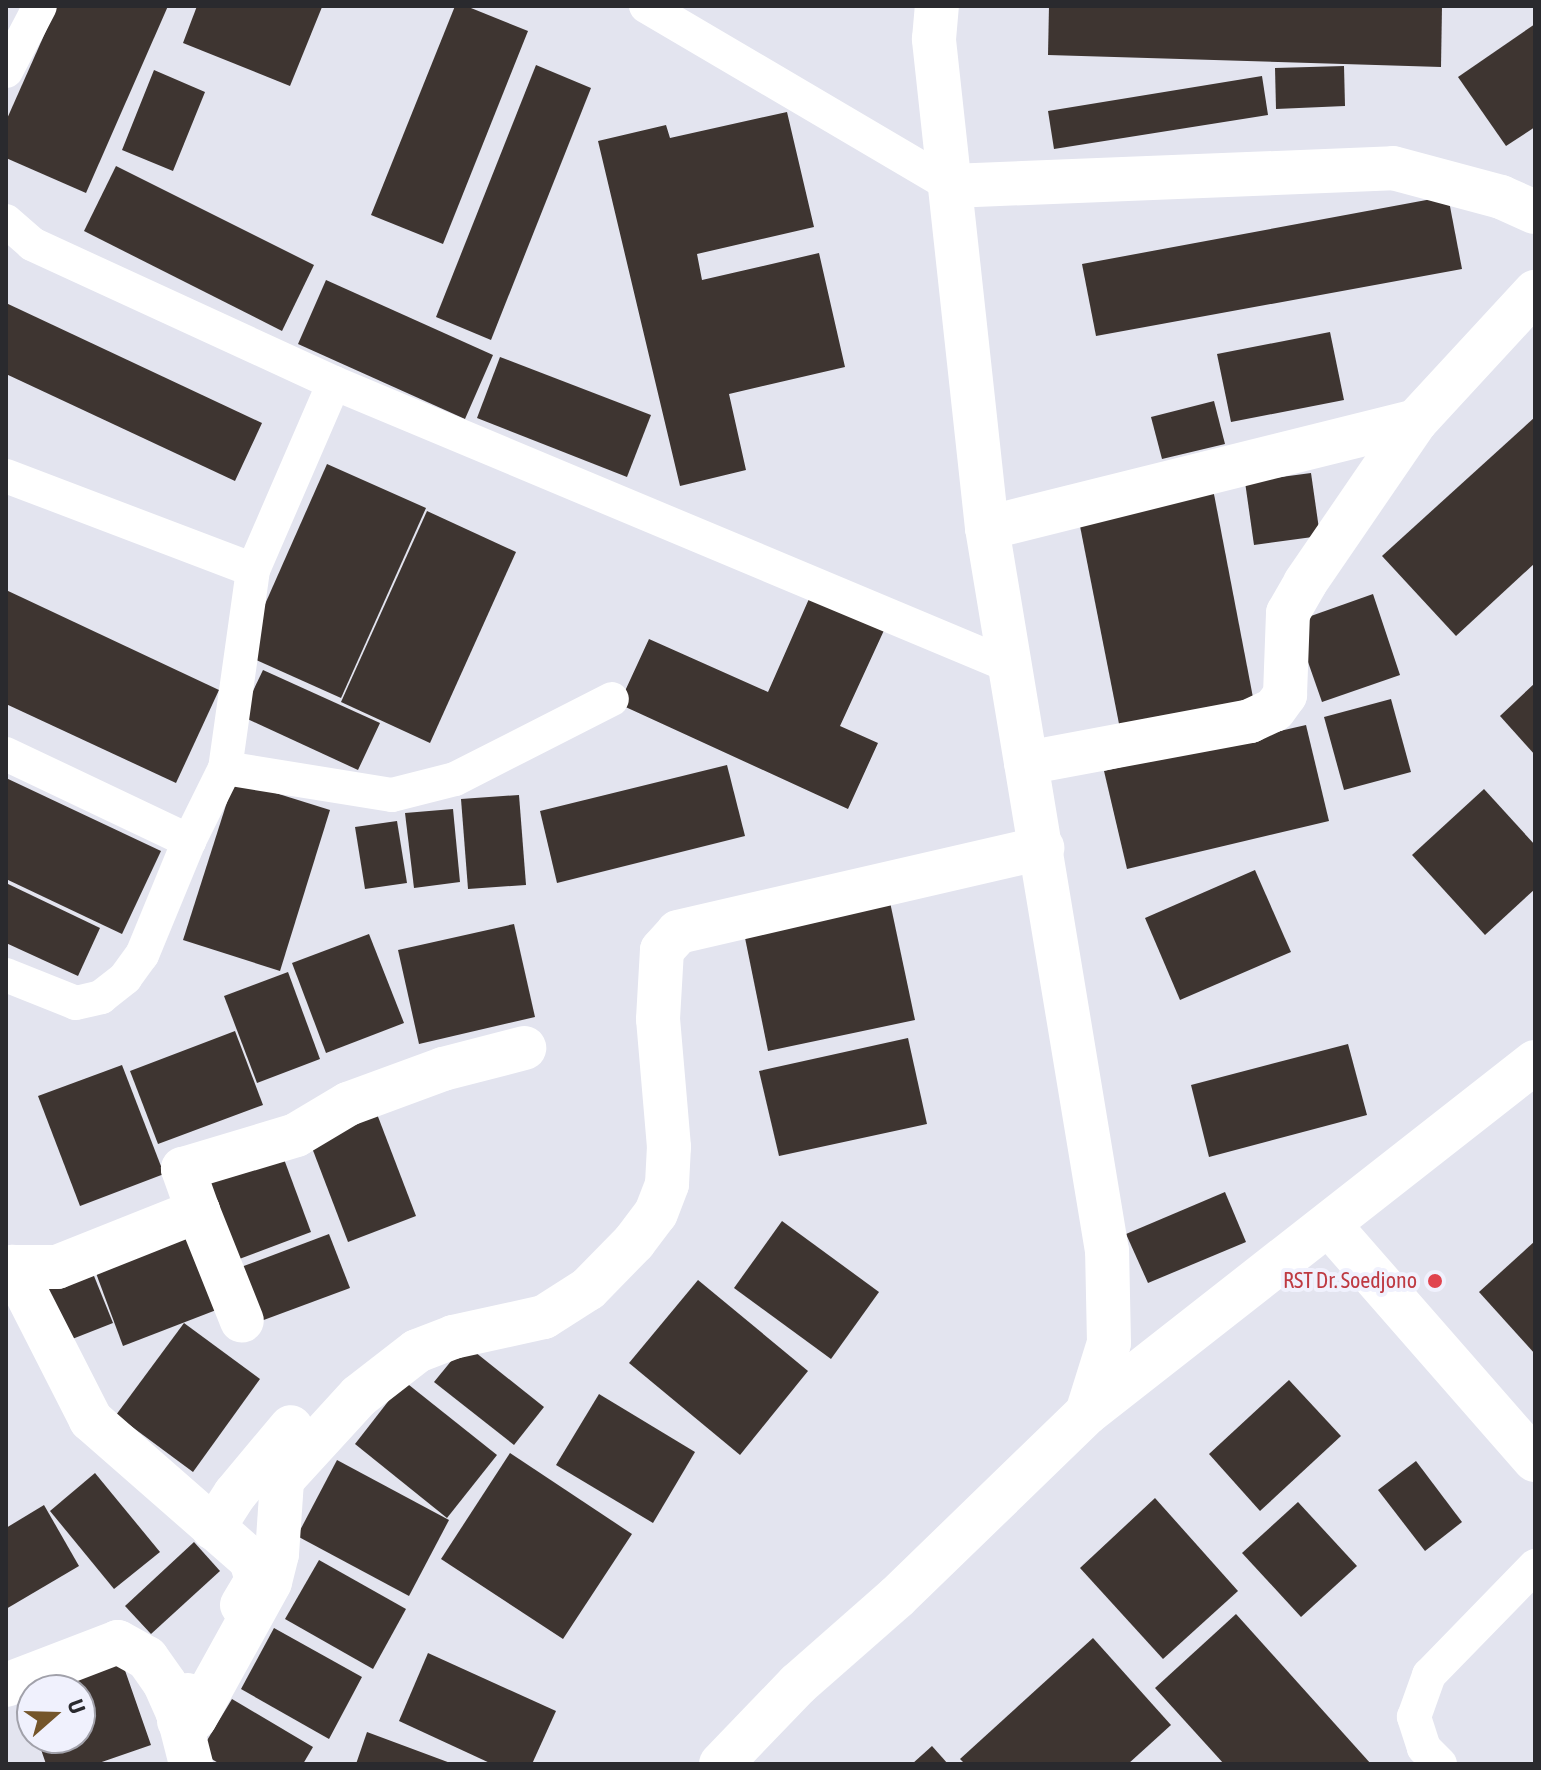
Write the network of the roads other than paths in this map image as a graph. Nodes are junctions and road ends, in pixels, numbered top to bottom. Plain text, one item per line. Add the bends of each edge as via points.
1 (40, 6) edge
2 (646, 6) edge
3 (937, 6) edge
4 (6, 71) edge
5 (951, 186) junction
6 (1535, 212) edge
7 (6, 221) edge
8 (1535, 292) edge
9 (334, 383) junction
10 (1416, 421) junction
11 (6, 476) edge
12 (987, 528) junction
13 (253, 570) junction
14 (1010, 666) junction
15 (612, 699) dead end
16 (6, 754) edge
17 (1026, 763) junction
18 (225, 768) junction
19 (189, 841) junction
20 (1042, 848) junction
21 (6, 975) edge
22 (524, 1048) dead end
23 (1535, 1062) edge
24 (198, 1211) junction
25 (1330, 1226) junction
26 (242, 1321) dead end
27 (308, 1407) dead end
28 (1087, 1413) junction
29 (1535, 1460) edge
30 (213, 1528) junction
31 (1535, 1566) edge
32 (6, 1685) edge
33 (178, 1717) junction
34 (191, 1764) edge
35 (721, 1764) edge
36 (1440, 1764) edge

1 - 4 lane
2 - 5 lane
3 - 5 street via 934,39
5 - 6 street via 1393,168 1501,197
5 - 12 street
7 - 9 lane via 32,244
8 - 10 street
9 - 13 lane
9 - 14 lane
10 - 12 street
10 - 17 street via 1288,613 1285,695 1274,710 1250,721
11 - 13 lane
12 - 14 street
13 - 18 lane
14 - 17 street
15 - 18 lane via 455,779 392,795
16 - 19 lane
17 - 20 street
18 - 19 lane
19 - 21 lane via 142,955 101,997 76,1003
20 - 28 street via 1107,1251 1109,1343
20 - 33 street via 678,932 662,950 658,1019 669,1147 667,1184 656,1213 588,1289 544,1317 453,1337 417,1351 359,1396 282,1480 270,1582 195,1718
22 - 24 street via 443,1069 348,1104 296,1135 183,1169
23 - 25 street
24 - 26 street
24 - 30 street via 57,1267 13,1267 91,1420
25 - 28 street
25 - 29 street
27 - 30 street
28 - 35 street via 897,1597 798,1684
30 - 33 street via 243,1550 257,1580
31 - 36 lane via 1424,1685 1414,1717 1424,1748
32 - 33 street via 118,1642 147,1658
33 - 34 street

